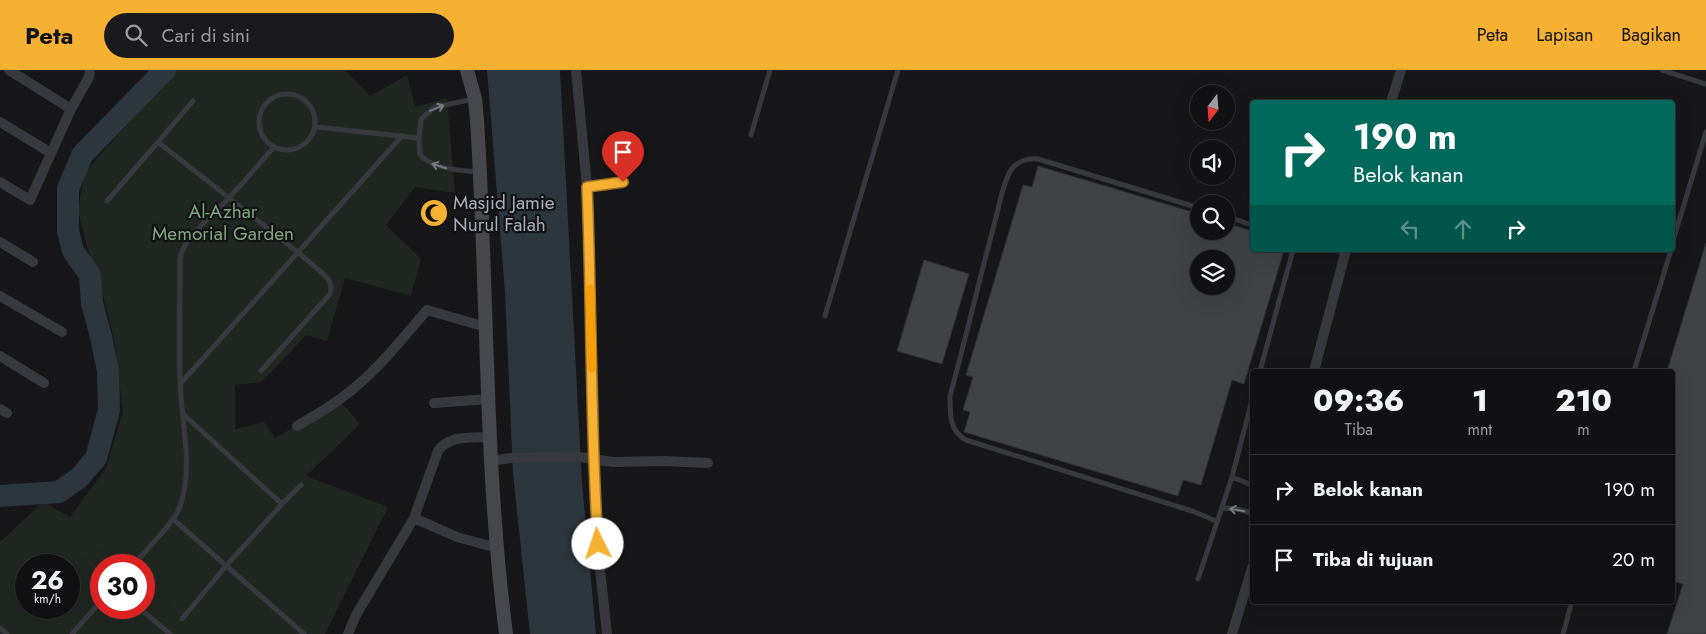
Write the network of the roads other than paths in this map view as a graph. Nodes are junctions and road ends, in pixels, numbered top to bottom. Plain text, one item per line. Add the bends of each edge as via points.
1 (9, 70) edge
2 (90, 70) edge
3 (467, 70) edge
4 (576, 70) edge
5 (770, 70) edge
6 (896, 70) edge
7 (1401, 70) edge
8 (1662, 70) edge
9 (1706, 84) edge
10 (475, 99) junction
11 (1392, 100) edge
12 (193, 101) dead end
13 (72, 109) junction
14 (0, 122) edge
15 (316, 127) junction
16 (1706, 132) edge
17 (402, 136) junction
18 (751, 136) dead end
19 (419, 138) junction
20 (158, 142) junction
21 (274, 147) junction
22 (51, 153) junction
23 (478, 172) junction
24 (0, 182) edge
25 (623, 182) dead end
26 (587, 187) junction
27 (229, 198) junction
28 (107, 201) dead end
29 (1190, 205) edge
30 (1235, 219) edge
31 (1250, 224) edge
32 (1675, 234) edge
33 (0, 242) edge
34 (1292, 252) edge
35 (1342, 252) edge
36 (1669, 252) edge
37 (299, 253) junction
38 (33, 262) dead end
39 (0, 296) edge
40 (825, 316) dead end
41 (486, 327) junction
42 (62, 332) dead end
43 (0, 356) edge
44 (1261, 369) edge
45 (1314, 369) edge
46 (1635, 369) edge
47 (261, 371) dead end
48 (44, 383) dead end
49 (180, 384) junction
50 (488, 399) junction
51 (434, 403) dead end
52 (1250, 408) edge
53 (183, 414) junction
54 (297, 426) dead end
55 (489, 436) junction
56 (593, 460) junction
57 (490, 461) junction
58 (708, 463) dead end
59 (1232, 477) junction
60 (1250, 484) edge
61 (301, 485) dead end
62 (282, 504) junction
63 (1222, 508) junction
64 (1250, 512) edge
65 (414, 518) junction
66 (173, 519) junction
67 (1216, 521) junction
68 (497, 548) junction
69 (143, 554) edge
70 (226, 566) junction
71 (1250, 575) edge
72 (1198, 579) dead end
73 (1571, 604) edge
74 (90, 614) edge
75 (152, 619) edge
76 (182, 619) dead end
77 (0, 628) edge
78 (7, 634) edge
79 (72, 634) edge
80 (170, 634) edge
81 (304, 634) edge
82 (348, 634) edge
83 (506, 634) edge
84 (606, 634) edge
85 (1232, 634) edge
86 (1563, 634) edge

1 - 13 street
2 - 13 street
3 - 10 street
4 - 26 street
5 - 18 lane
6 - 40 lane
7 - 11 street
8 - 9 lane
19 -> 10 lane via 421,119 435,107
10 - 23 street
12 - 20 lane
13 - 22 street
14 - 22 street
15 - 17 lane
15 - 21 lane via 313,136 300,148 282,150
15 - 21 lane via 316,117 305,99 296,94 275,96 261,111 259,121 260,131
16 - 32 lane
17 - 19 lane
17 - 37 lane
23 -> 19 lane via 447,168 425,160 420,155
20 - 27 lane
20 - 28 lane
21 - 27 lane
22 - 24 street via 30,200
23 - 41 street
25 - 26 street
26 - 56 street
27 - 37 lane
27 - 49 lane via 187,242 180,258
29 - 67 lane via 1038,159 1027,159 1015,166 1004,189 979,283 950,396 950,411 954,428 966,440
30 - 31 lane
33 - 38 street
34 - 44 lane
35 - 45 street
36 - 46 lane
37 - 47 lane via 329,280 330,294
37 - 49 lane
39 - 42 street
41 - 50 street
41 - 54 street via 427,310 360,382
43 - 48 street
49 - 53 lane
50 - 51 street
50 - 55 street
52 - 59 lane
53 - 62 lane
53 - 66 lane via 184,491
55 - 57 street
55 - 65 street via 442,444
56 - 57 street via 511,458
56 - 58 street
56 - 84 street
57 - 68 street
59 - 60 lane
59 - 63 lane
61 - 62 lane
62 - 70 lane
64 -> 63 lane
63 - 67 lane
65 - 68 street via 457,537
65 - 82 street
66 - 69 lane
66 - 70 lane
67 - 72 lane
68 - 83 street
70 - 76 lane
70 - 81 lane
71 - 85 street
73 - 86 lane
74 - 79 lane
75 - 80 lane
77 - 78 lane

